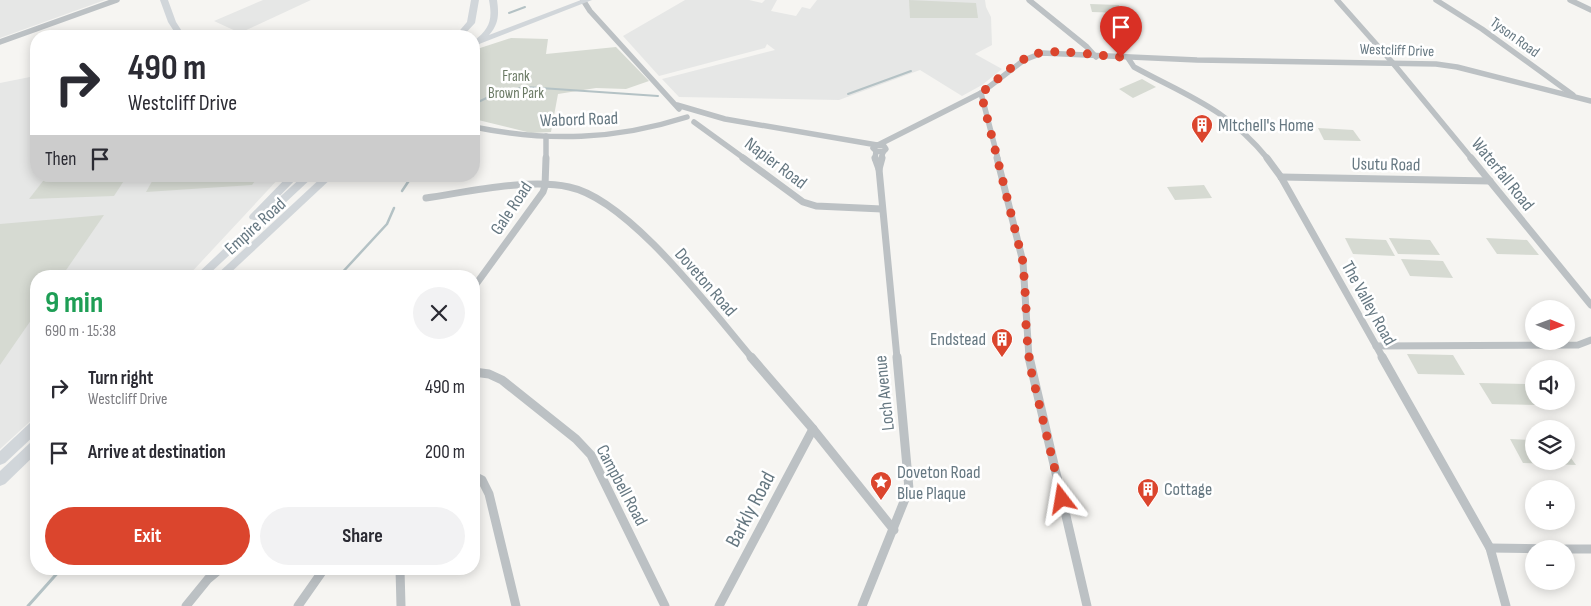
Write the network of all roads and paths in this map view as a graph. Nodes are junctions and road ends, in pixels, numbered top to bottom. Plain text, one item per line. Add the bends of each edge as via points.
1 (117, 0) edge
2 (164, 0) edge
3 (475, 0) edge
4 (493, 0) edge
5 (584, 0) edge
6 (588, 0) edge
7 (1029, 0) edge
8 (1337, 0) edge
9 (1436, 0) edge
10 (1570, 0) edge
11 (1591, 10) edge
12 (33, 30) edge
13 (177, 30) edge
14 (465, 30) edge
15 (30, 31) edge
16 (480, 39) edge
17 (0, 42) edge
18 (480, 43) edge
19 (1096, 57) junction
20 (1131, 60) junction
21 (1392, 62) junction
22 (981, 93) junction
23 (1577, 98) junction
24 (1591, 101) edge
25 (677, 106) junction
26 (701, 116) junction
27 (690, 119) junction
28 (480, 125) edge
29 (480, 128) edge
30 (486, 128) junction
31 (546, 136) junction
32 (715, 137) junction
33 (879, 148) junction
34 (1281, 177) junction
35 (1490, 181) junction
36 (288, 182) edge
37 (302, 182) edge
38 (322, 182) edge
39 (545, 186) junction
40 (426, 198) dead end
41 (882, 209) junction
42 (227, 251) junction
43 (206, 270) edge
44 (227, 270) edge
45 (480, 279) edge
46 (1591, 306) edge
47 (1591, 340) edge
48 (1376, 346) junction
49 (480, 373) edge
50 (813, 429) junction
51 (30, 432) edge
52 (30, 452) edge
53 (0, 459) edge
54 (480, 479) edge
55 (0, 480) edge
56 (894, 530) junction
57 (1490, 548) junction
58 (1525, 548) edge
59 (1575, 549) edge
60 (1591, 550) edge
61 (213, 575) edge
62 (320, 575) edge
63 (400, 575) edge
64 (186, 606) edge
65 (298, 606) edge
66 (400, 606) edge
67 (516, 606) edge
68 (665, 606) edge
69 (719, 606) edge
70 (862, 606) edge
71 (1087, 606) edge
72 (1506, 606) edge

1 - 12 street
2 - 13 main road
3 - 14 main road via 471,23
4 - 16 main road via 494,23
5 - 25 street, Napier Road via 590,12
6 - 18 main road
7 - 19 street
8 - 21 street, Waterfall Road
9 - 23 street, Tyson Road
10 - 11 street
15 - 17 street
19 - 20 street, Westcliff Drive
19 - 22 street, Westcliff Drive via 1054,53 1029,57
20 - 21 street, Westcliff Drive
20 - 34 street, The Valley Road via 1140,71 1223,114 1256,143
21 - 23 street, Westcliff Drive via 1457,67
21 - 35 street, Waterfall Road
22 - 33 street, Westcliff Drive
22 - 71 street via 1023,262 1030,366
23 - 24 street, Westcliff Drive
25 - 26 street, Napier Road
25 - 27 street, Napier Road
26 - 27 street, Wabord Road
26 - 32 street, Napier Road
26 - 33 street
27 - 31 street, Wabord Road via 620,134
27 - 32 street, Napier Road
28 - 30 street, Wabord Road
29 - 30 street, Wabord Road
30 - 31 street, Wabord Road via 523,136
31 - 39 street, Gale Road
32 - 41 street, Napier Road via 803,202 816,206
33 - 41 street, Loch Avenue
34 - 35 street, Usutu Road
34 - 48 street, The Valley Road
35 - 46 street, Waterfall Road
36 - 42 main road via 242,230
37 - 42 main road, Empire Road
38 - 44 main road, Empire Road
39 - 40 street, Doveton Road
39 - 45 street, Gale Road
39 - 50 street, Doveton Road via 588,192 655,246
41 - 56 street, Loch Avenue via 909,482 908,496
42 - 43 main road, Empire Road
47 - 48 street via 1578,345
48 - 57 street, The Valley Road
49 - 68 street, Campbell Road via 502,380 584,447 597,467
50 - 56 street, Doveton Road
50 - 69 street, Barkly Road
51 - 53 main road
52 - 55 main road
54 - 67 street via 486,484
56 - 70 street, Loch Avenue
57 - 58 street
57 - 72 street, The Valley Road
59 - 60 street
61 - 64 street
62 - 65 street
63 - 66 street

